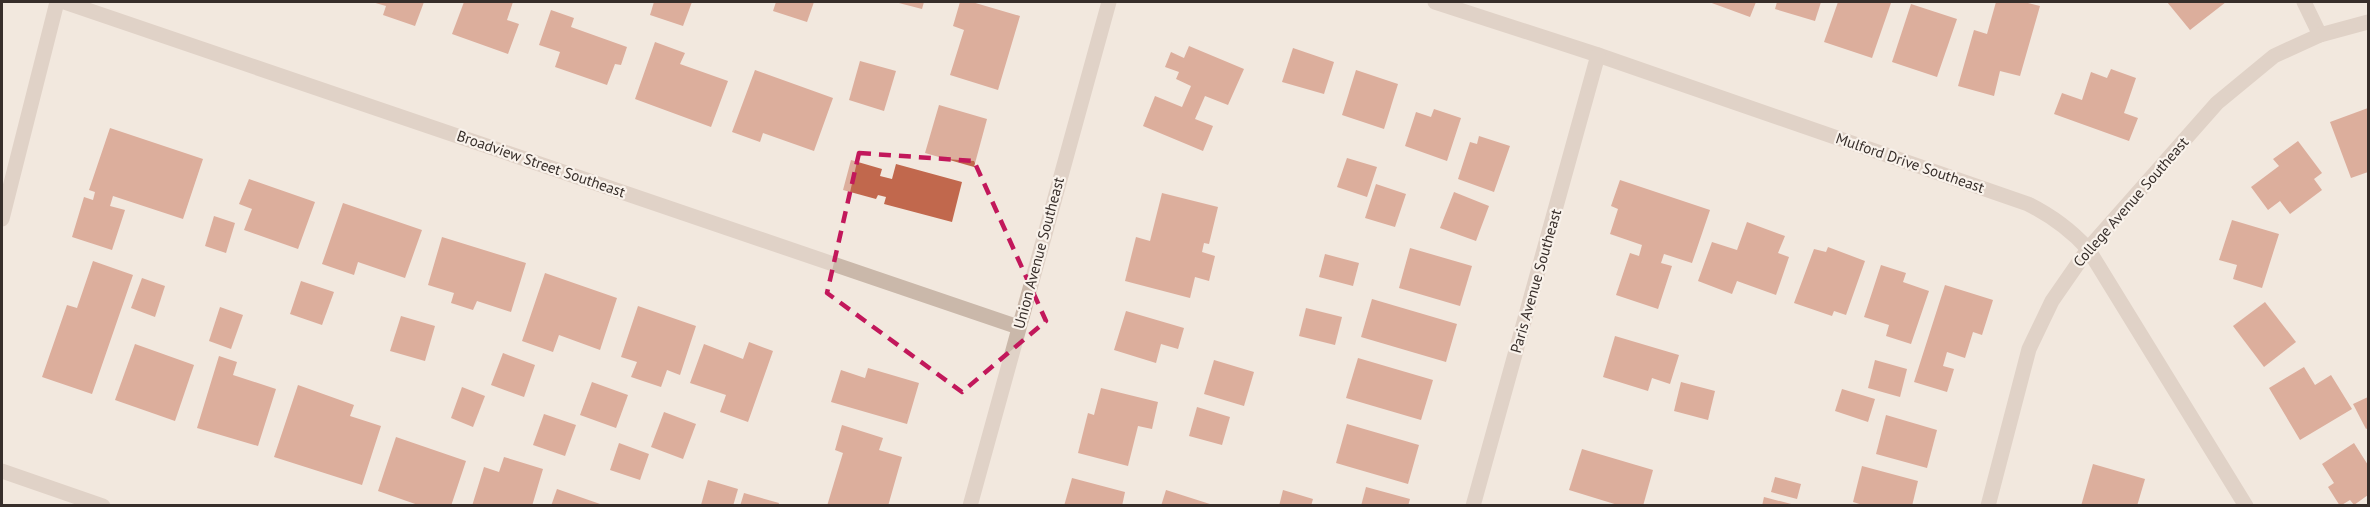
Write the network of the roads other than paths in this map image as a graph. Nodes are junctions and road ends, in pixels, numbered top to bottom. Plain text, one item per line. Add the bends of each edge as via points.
1 (57, 2) edge
2 (64, 2) edge
3 (1109, 2) edge
4 (1435, 2) edge
5 (2304, 2) edge
6 (2368, 22) edge
7 (2320, 35) junction
8 (1598, 56) junction
9 (2, 219) edge
10 (2088, 249) junction
11 (1018, 327) junction
12 (2, 471) edge
13 (103, 506) edge
14 (970, 506) edge
15 (1473, 506) edge
16 (1988, 506) edge
17 (2246, 506) edge

1 - 9 street
2 - 11 street, Broadview Street Southeast
3 - 11 street, Union Avenue Southeast
4 - 8 street, Mulford Drive Southeast
5 - 7 street
6 - 7 street, College Avenue Southeast
7 - 10 street, College Avenue Southeast via 2274,57 2217,104
8 - 10 street, Mulford Drive Southeast via 2028,204 2060,222
8 - 15 street, Paris Avenue Southeast
10 - 16 street, College Avenue Southeast via 2052,301 2029,349
10 - 17 street, Mulford Drive Southeast
11 - 14 street, Union Avenue Southeast
12 - 13 street

